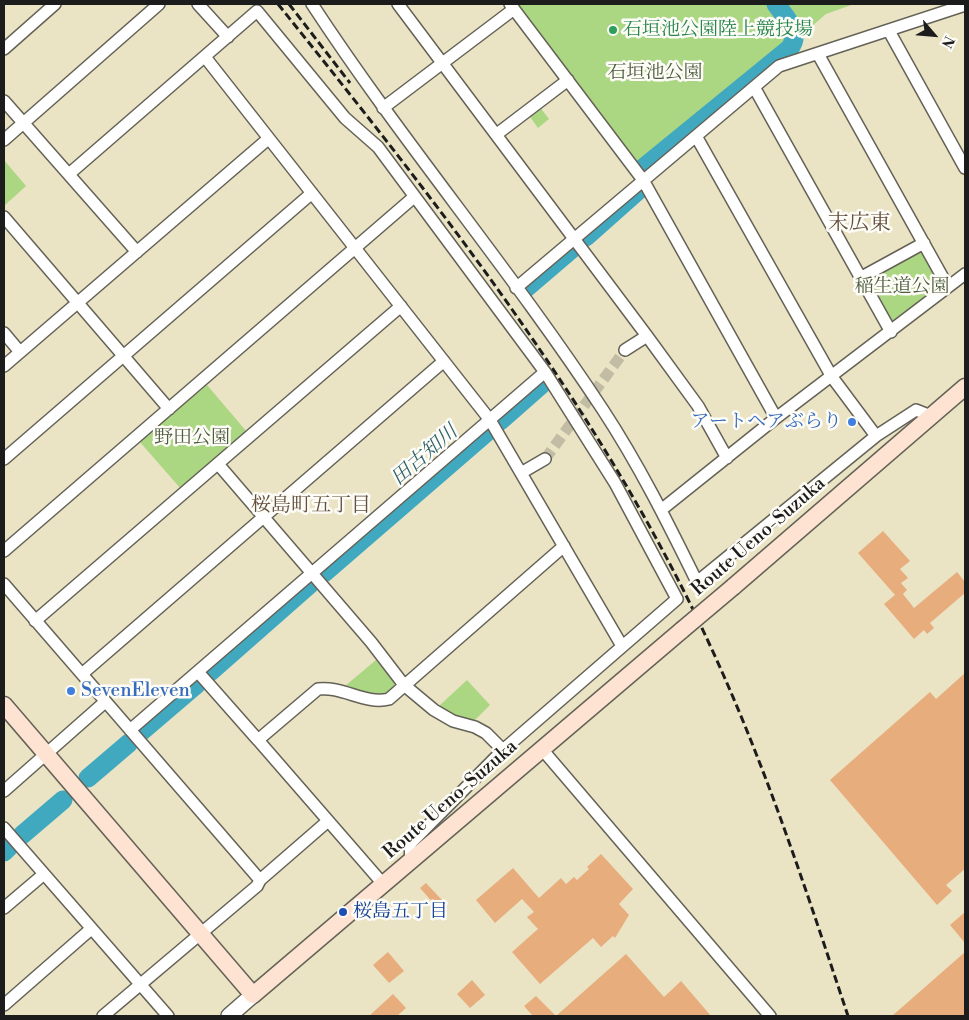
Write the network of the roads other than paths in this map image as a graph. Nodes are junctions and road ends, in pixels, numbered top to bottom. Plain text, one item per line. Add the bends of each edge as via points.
1 (55, 4) edge
2 (159, 4) edge
3 (198, 4) edge
4 (312, 4) edge
5 (398, 4) edge
6 (512, 6) edge
7 (964, 10) edge
8 (889, 31) junction
9 (228, 37) junction
10 (4, 49) edge
11 (818, 54) junction
12 (204, 57) junction
13 (443, 62) junction
14 (568, 80) junction
15 (754, 87) junction
16 (4, 101) edge
17 (383, 108) junction
18 (23, 123) junction
19 (497, 134) junction
20 (696, 136) junction
21 (268, 139) junction
22 (4, 140) edge
23 (965, 168) edge
24 (68, 174) junction
25 (643, 180) junction
26 (312, 193) junction
27 (414, 197) junction
28 (4, 217) edge
29 (575, 237) junction
30 (924, 243) junction
31 (356, 248) junction
32 (137, 252) junction
33 (965, 274) edge
34 (860, 278) junction
35 (948, 287) junction
36 (516, 288) junction
37 (78, 303) junction
38 (401, 306) junction
39 (890, 332) junction
40 (4, 334) edge
41 (647, 336) junction
42 (625, 350) tunnel mouth
43 (20, 352) junction
44 (123, 356) junction
45 (444, 361) junction
46 (4, 366) edge
47 (545, 372) junction
48 (832, 377) junction
49 (965, 387) edge
50 (169, 409) junction
51 (931, 416) junction
52 (776, 418) junction
53 (490, 420) junction
54 (876, 436) junction
55 (545, 458) tunnel mouth
56 (727, 458) junction
57 (4, 459) edge
58 (218, 464) junction
59 (521, 474) junction
60 (661, 510) junction
61 (262, 517) junction
62 (564, 546) junction
63 (4, 551) edge
64 (312, 573) junction
65 (4, 584) edge
66 (35, 620) junction
67 (622, 646) junction
68 (198, 672) junction
69 (82, 674) junction
70 (404, 685) junction
71 (105, 702) junction
72 (4, 706) edge
73 (130, 730) junction
74 (258, 740) junction
75 (542, 748) junction
76 (504, 750) junction
77 (46, 753) junction
78 (4, 791) edge
79 (328, 821) junction
80 (4, 828) edge
81 (412, 861) junction
82 (44, 874) junction
83 (260, 880) junction
84 (384, 885) junction
85 (4, 908) edge
86 (91, 929) junction
87 (200, 935) junction
88 (139, 985) junction
89 (253, 995) junction
90 (4, 1005) edge
91 (104, 1016) edge
92 (168, 1016) edge
93 (229, 1016) edge
94 (770, 1016) edge

1 - 10 street
2 - 18 street
3 - 9 street
4 - 17 street
5 - 13 street
6 - 13 street
6 - 14 street
7 - 8 street
8 - 11 street
8 - 23 street
9 - 12 street
9 - 27 street via 257,11 345,118 378,147
11 - 15 street via 779,66
11 - 30 street
12 - 21 street
12 - 24 street
13 - 17 street
13 - 19 street
14 - 19 street
14 - 25 street
15 - 20 street
15 - 34 street
16 - 18 street
17 - 36 street
18 - 22 street
18 - 24 street
19 - 29 street
20 - 25 street
20 - 48 street
21 - 26 street
21 - 32 street
24 - 32 street
25 - 29 street
25 - 52 street
26 - 31 street
26 - 44 street
27 - 31 street
27 - 47 street
28 - 37 street
29 - 36 street
29 - 41 street
30 - 34 street
30 - 35 street
31 - 38 street
31 - 50 street
32 - 37 street
33 - 35 street
34 - 39 street
35 - 39 street
36 - 60 street via 603,411
37 - 43 street
37 - 44 street
38 - 45 street
38 - 58 street
39 - 48 street
40 - 43 street
41 - 42 street
41 - 56 street via 698,406
43 - 46 street
44 - 50 street
44 - 57 street
45 - 53 street
45 - 61 street
47 - 53 street
47 - 67 street via 615,484 677,599
48 - 52 street
48 - 54 street
49 - 51 main road, Route Ueno-Suzuka
50 - 63 street
51 - 54 street via 916,410
51 - 75 main road, Route Ueno-Suzuka, bridge
52 - 56 street
53 - 59 street
53 - 64 street
54 - 60 street via 698,582
55 - 59 street
56 - 60 street
58 - 61 street
58 - 66 street
59 - 62 street
61 - 64 street
61 - 69 street
62 - 67 street
62 - 70 street
64 - 68 street
64 - 70 street
65 - 66 street
66 - 69 street
67 - 76 street
68 - 73 street
68 - 74 street
69 - 71 street
70 - 74 street via 380,701 329,688 318,690
70 - 76 street via 434,710 486,733
71 - 73 street
71 - 77 street
72 - 77 main road
73 - 83 street
74 - 79 street
75 - 81 main road, Route Ueno-Suzuka
75 - 94 street
76 - 81 street via 410,844
77 - 78 street
77 - 87 main road
79 - 83 street
79 - 84 street
80 - 82 street
81 - 84 main road, Route Ueno-Suzuka
82 - 85 street
82 - 86 street
83 - 87 street
84 - 89 main road, Route Ueno-Suzuka
86 - 88 street
86 - 90 street
87 - 88 street via 146,983
87 - 89 main road
88 - 91 street
88 - 92 street
89 - 93 street

